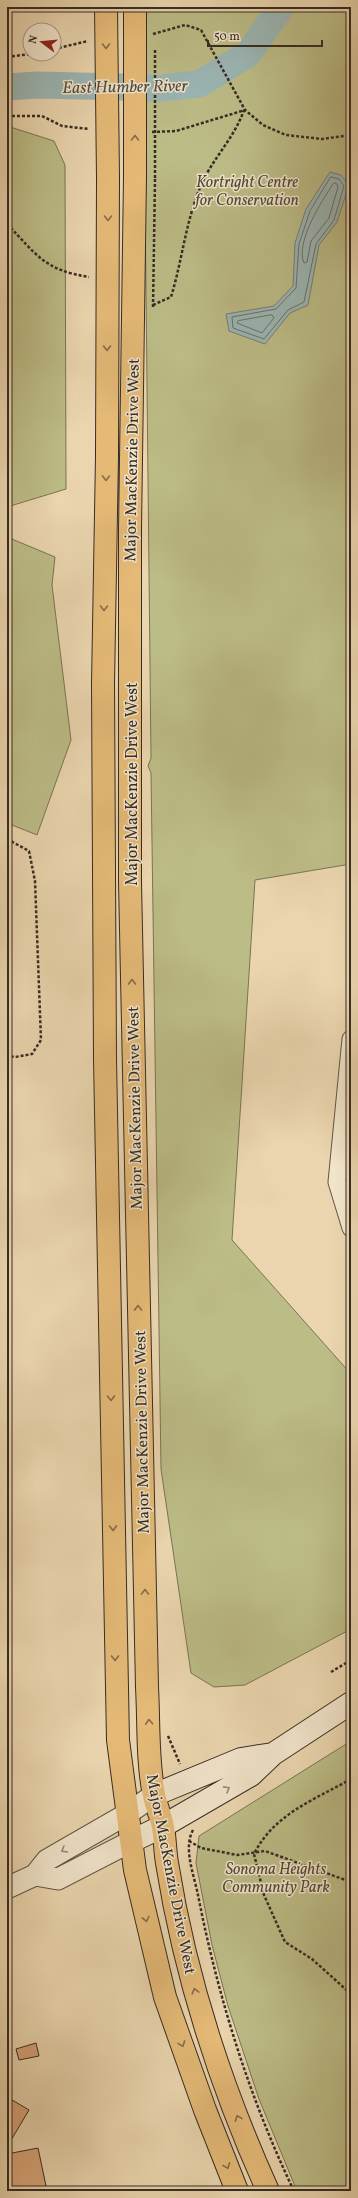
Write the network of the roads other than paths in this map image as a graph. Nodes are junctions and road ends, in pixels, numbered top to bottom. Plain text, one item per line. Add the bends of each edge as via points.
1 (106, 7) edge
2 (135, 7) edge
3 (351, 1039) edge
4 (351, 1228) edge
5 (351, 1703) edge
6 (273, 1754) junction
7 (154, 1795) junction
8 (127, 1814) junction
9 (163, 1826) junction
10 (130, 1842) junction
11 (35, 1875) junction
12 (7, 1888) edge
13 (237, 2191) edge
14 (268, 2191) edge

1 -> 8 main road, Major MacKenzie Drive West, bridge via 108,179 103,684 105,1059 116,1689 118,1740
7 -> 2 main road, Major MacKenzie Drive West, bridge via 147,1686 130,882 130,530 145,178
3 - 4 street via 337,1182
5 - 6 main road
6 - 7 main road via 241,1759
9 -> 6 main road via 251,1775
7 - 8 street
7 - 9 main road, Major MacKenzie Drive West
8 - 10 main road, Major MacKenzie Drive West
8 -> 11 street via 47,1860
9 - 10 main road
14 -> 9 main road, Major MacKenzie Drive West via 206,2029 180,1930
10 - 11 street via 58,1879
10 -> 13 main road, Major MacKenzie Drive West via 165,1997 207,2117
11 - 12 street

